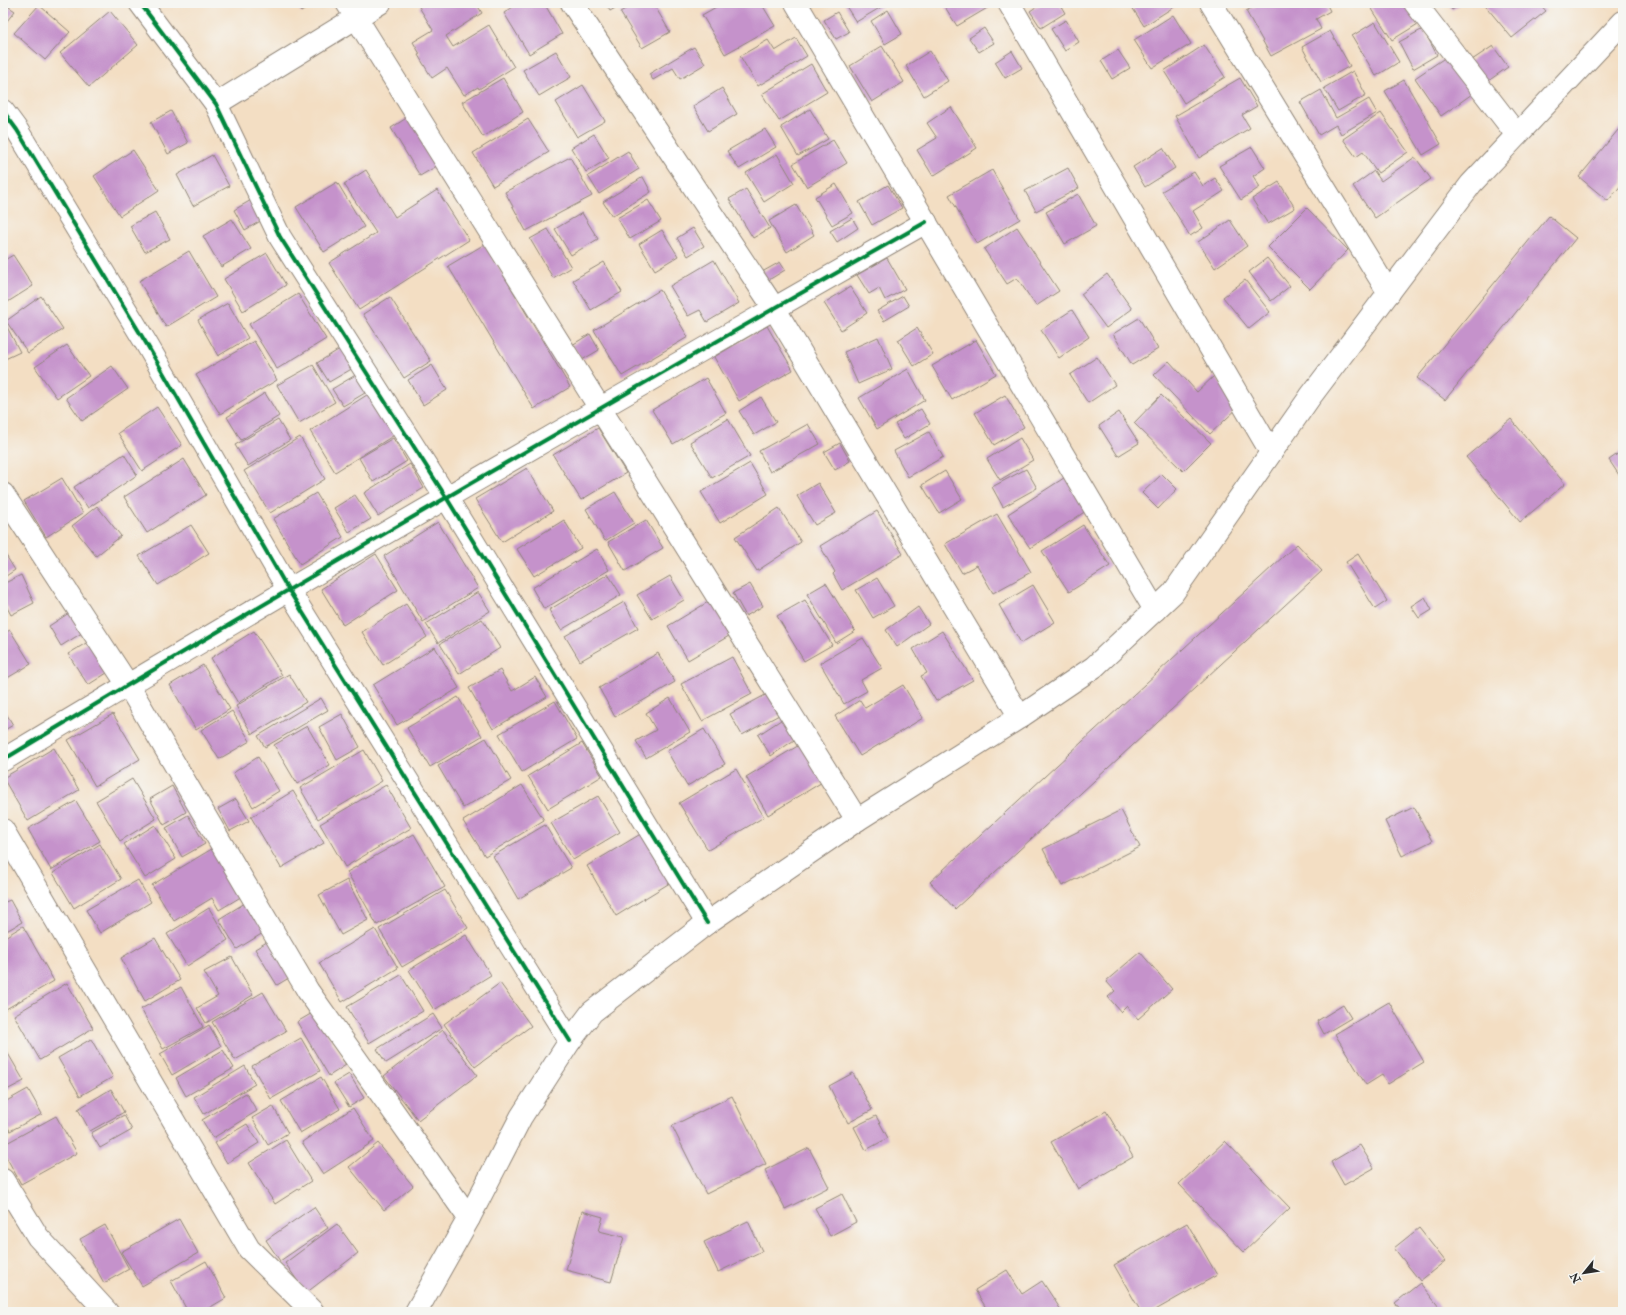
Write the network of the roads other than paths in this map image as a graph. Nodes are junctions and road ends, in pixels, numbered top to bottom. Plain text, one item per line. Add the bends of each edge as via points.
1 (140, 3) edge
2 (380, 3) edge
3 (572, 3) edge
4 (796, 3) edge
5 (1009, 3) edge
6 (1211, 3) edge
7 (1415, 3) edge
8 (352, 10) edge
9 (1623, 22) edge
10 (216, 104) junction
11 (3, 111) edge
12 (1517, 135) junction
13 (926, 222) junction
14 (1389, 292) junction
15 (774, 308) junction
16 (599, 408) junction
17 (1271, 452) junction
18 (3, 494) edge
19 (446, 498) junction
20 (288, 589) junction
21 (1155, 610) junction
22 (128, 685) junction
23 (1020, 717) junction
24 (3, 760) edge
25 (857, 820) junction
26 (3, 830) edge
27 (707, 923) junction
28 (570, 1041) junction
29 (3, 1180) edge
30 (469, 1218) junction
31 (107, 1312) edge
32 (313, 1312) edge
33 (416, 1312) edge

1 - 10 street
2 - 8 street
3 - 15 street
4 - 13 street
5 - 17 street
6 - 14 street
7 - 12 street
8 - 10 street
8 - 16 street
9 - 12 street
10 - 19 street via 280,237
11 - 20 street via 146,343
12 - 14 street via 1471,184
13 - 15 street
13 - 21 street
14 - 17 street
15 - 16 street
15 - 23 street
16 - 19 street
16 - 25 street
17 - 21 street via 1172,593
18 - 22 street
19 - 20 street
19 - 27 street
20 - 22 street
20 - 28 street
21 - 23 street via 1094,667
22 - 24 street
22 - 30 street via 308,991
23 - 25 street
25 - 27 street
26 - 32 street via 249,1248
27 - 28 street via 592,1012
28 - 30 street via 521,1117
29 - 31 street via 38,1237
30 - 33 street

